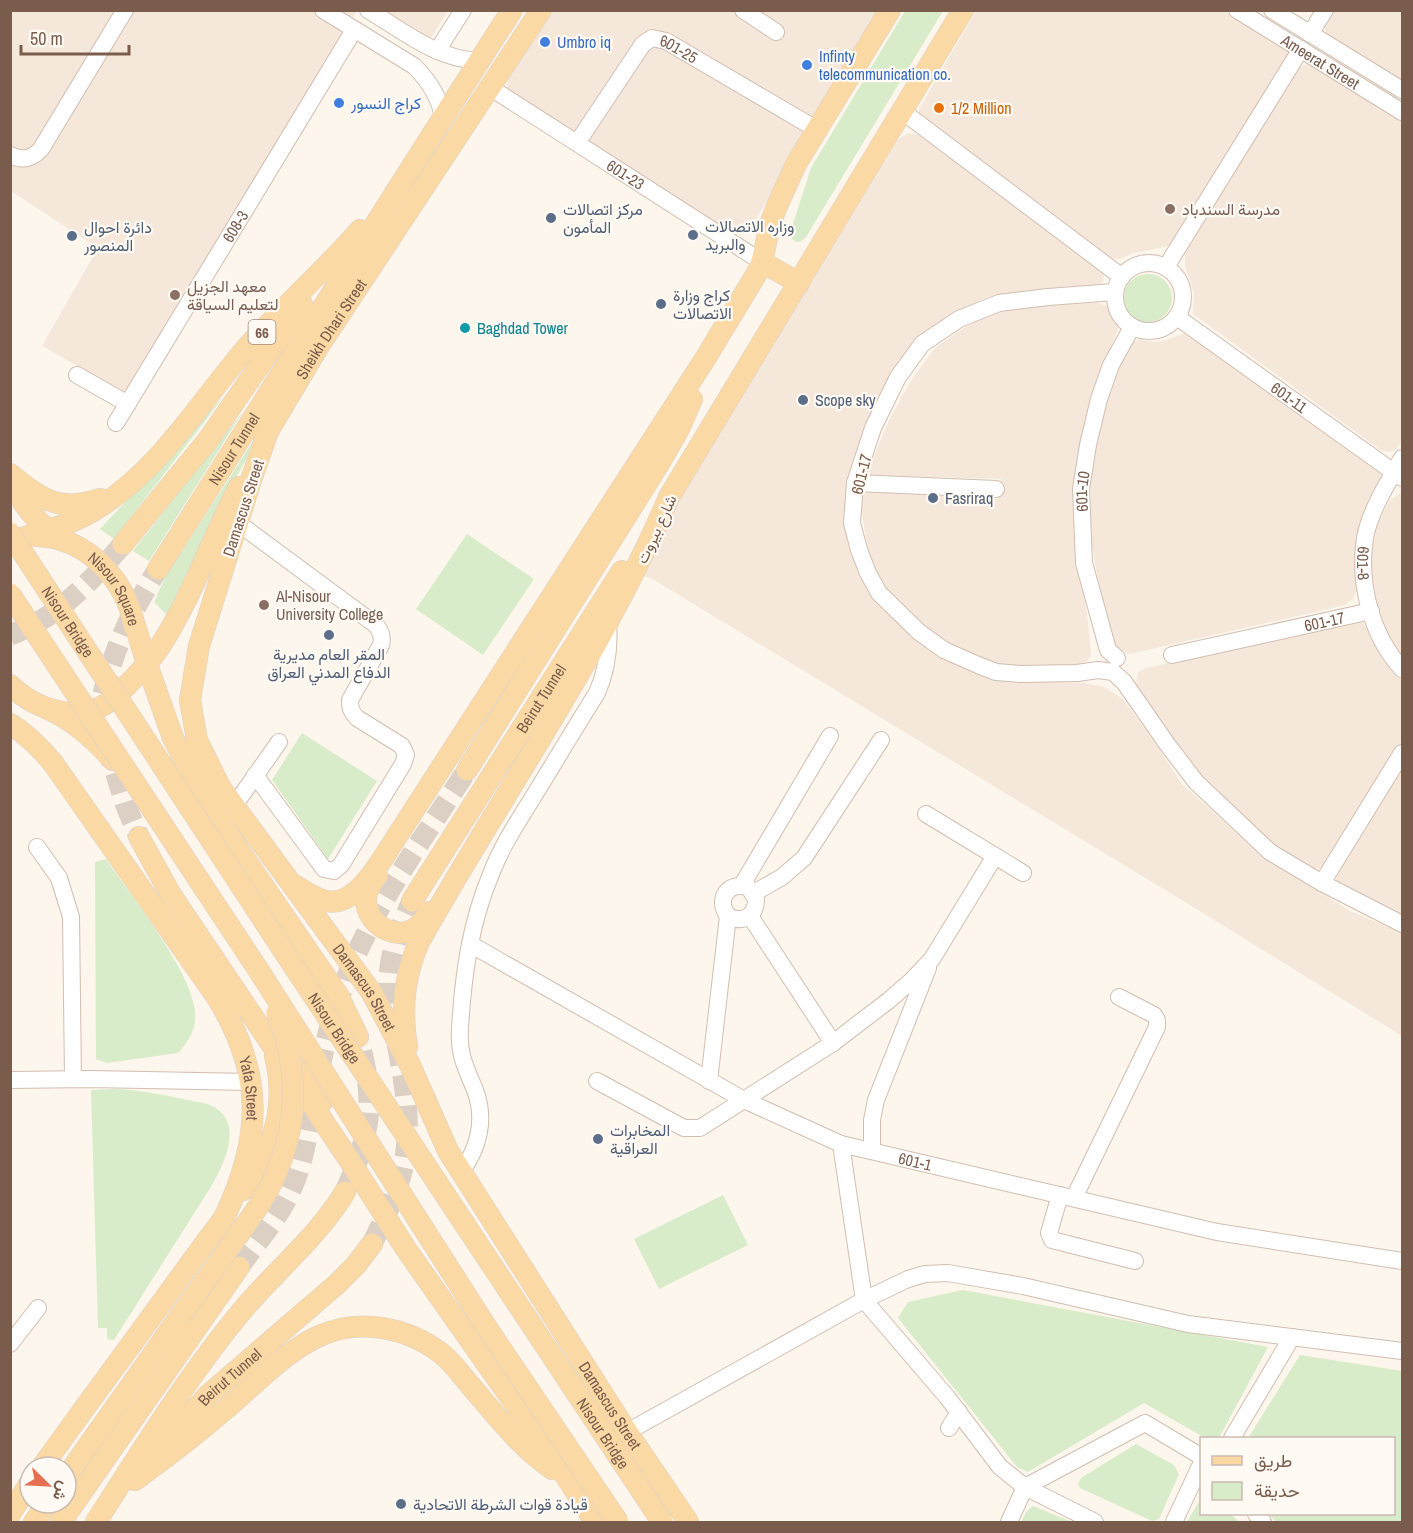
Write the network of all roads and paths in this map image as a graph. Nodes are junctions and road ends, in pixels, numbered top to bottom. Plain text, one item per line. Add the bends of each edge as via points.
1 (125, 10) edge
2 (368, 10) edge
3 (463, 10) edge
4 (512, 10) edge
5 (541, 10) edge
6 (743, 10) edge
7 (963, 10) edge
8 (1237, 10) edge
9 (1272, 10) edge
10 (1325, 10) edge
11 (324, 11) edge
12 (884, 13) edge
13 (354, 30) junction
14 (776, 32) dead end
15 (1310, 34) junction
16 (1301, 49) junction
17 (437, 51) junction
18 (481, 60) junction
19 (491, 88) junction
20 (1402, 90) edge
21 (902, 111) junction
22 (1402, 112) edge
23 (443, 118) junction
24 (816, 129) junction
25 (577, 143) junction
26 (10, 155) edge
27 (407, 174) junction
28 (337, 256) junction
29 (762, 262) junction
30 (1166, 267) junction
31 (799, 284) junction
32 (1119, 285) junction
33 (1177, 316) junction
34 (312, 327) joint
35 (1132, 327) junction
36 (705, 358) junction
37 (77, 375) dead end
38 (128, 404) junction
39 (116, 423) dead end
40 (270, 426) junction
41 (1400, 469) edge
42 (10, 474) edge
43 (10, 483) edge
44 (855, 483) junction
45 (996, 489) dead end
46 (120, 492) junction
47 (669, 497) junction
48 (238, 523) junction
49 (48, 530) junction
50 (15, 538) edge
51 (68, 542) junction
52 (123, 544) tunnel mouth
53 (158, 569) tunnel mouth
54 (10, 594) edge
55 (184, 602) junction
56 (1371, 611) junction
57 (132, 616) junction
58 (608, 624) junction
59 (1172, 655) dead end
60 (147, 664) junction
61 (1115, 665) junction
62 (1402, 669) edge
63 (13, 688) edge
64 (116, 697) junction
65 (189, 700) junction
66 (48, 709) junction
67 (166, 718) junction
68 (10, 724) edge
69 (830, 736) dead end
70 (881, 740) dead end
71 (279, 742) dead end
72 (1402, 753) edge
73 (192, 758) junction
74 (467, 770) tunnel mouth
75 (255, 776) junction
76 (219, 802) junction
77 (926, 814) dead end
78 (139, 837) tunnel mouth
79 (394, 841) junction
80 (37, 847) dead end
81 (995, 856) junction
82 (1023, 873) dead end
83 (290, 882) junction
84 (1322, 884) junction
85 (748, 889) junction
86 (446, 894) junction
87 (412, 901) tunnel mouth
88 (728, 916) junction
89 (750, 916) junction
90 (1402, 924) edge
91 (470, 944) junction
92 (932, 959) junction
93 (259, 971) junction
94 (1119, 997) dead end
95 (358, 1037) tunnel mouth
96 (833, 1043) junction
97 (272, 1046) junction
98 (410, 1065) junction
99 (73, 1079) junction
100 (10, 1080) edge
101 (709, 1080) junction
102 (597, 1081) dead end
103 (252, 1082) junction
104 (744, 1100) junction
105 (841, 1144) junction
106 (872, 1151) junction
107 (348, 1158) junction
108 (461, 1172) junction
109 (345, 1192) tunnel mouth
110 (1067, 1197) junction
111 (224, 1217) junction
112 (372, 1244) tunnel mouth
113 (1135, 1261) dead end
114 (1402, 1261) edge
115 (239, 1267) tunnel mouth
116 (864, 1300) junction
117 (38, 1308) dead end
118 (1292, 1336) junction
119 (10, 1344) edge
120 (1402, 1351) edge
121 (959, 1412) junction
122 (949, 1428) dead end
123 (627, 1432) junction
124 (1233, 1437) edge
125 (51, 1455) edge
126 (1200, 1456) edge
127 (78, 1461) edge
128 (1200, 1466) edge
129 (567, 1479) junction
130 (135, 1480) junction
131 (1025, 1487) junction
132 (61, 1522) edge
133 (98, 1522) edge
134 (595, 1522) edge
135 (618, 1522) edge
136 (662, 1522) edge
137 (688, 1522) edge
138 (1009, 1522) edge
139 (1095, 1522) edge
140 (1174, 1522) edge

1 - 26 street via 41,148 28,158
2 - 17 street
3 - 17 street
4 - 18 main road, Sheikh Dhari Street / 66
5 - 19 main road, Sheikh Dhari Street
6 - 14 street
7 - 21 main road, شارع بيروت
8 - 16 street, Ameerat Street
9 - 15 street, Ameerat Street
10 - 15 street
11 - 13 street
12 - 24 main road
13 - 23 street via 414,66 437,95
13 - 38 street, 608-3
15 - 20 street, Ameerat Street
16 - 22 street, Ameerat Street
16 - 30 street
17 - 18 street via 459,59
18 - 23 main road, Sheikh Dhari Street / 66
19 - 25 street, 601-23
19 - 40 main road, Sheikh Dhari Street
21 - 31 main road, شارع بيروت
21 - 32 street
23 - 27 main road, Sheikh Dhari Street / 66
24 - 25 street, 601-25 via 666,41 652,38 643,44
24 - 29 main road via 784,187 770,224
25 - 29 street, 601-23
27 - 28 main road, Sheikh Dhari Street / 66
27 - 34 main road, Sheikh Dhari Street / 66
28 - 46 main road, Sheikh Dhari Street / 66 via 248,346 188,422
28 - 52 main road via 208,440
29 - 31 main road
29 - 36 main road
30 - 32 street via 1142,264 1131,269
30 - 33 street via 1183,290 1183,304
31 - 47 main road, شارع بيروت
32 - 35 street via 1115,302 1124,321
32 - 44 street, 601-17 via 999,303 959,319 922,344 898,377 873,428
33 - 35 street via 1157,331
33 - 41 street, 601-11
34 - 53 main road, Nisour Tunnel
35 - 61 street, 601-10 via 1111,365 1099,399 1081,489 1084,563
36 - 74 main road, Beirut Tunnel via 679,429
36 - 79 main road
37 - 38 street
38 - 39 street, 608-3
40 - 48 main road, Damascus Street
40 - 55 main road, Sheikh Dhari Street
41 - 56 street, 601-8 via 1375,510 1365,536 1364,587
42 - 46 main road via 57,505 90,503
43 - 49 main road via 31,514
44 - 45 street
44 - 61 street, 601-17 via 852,523 868,573 896,612 935,645 996,672 1077,673
46 - 49 main road, Sheikh Dhari Street / 66 via 101,507
47 - 58 main road, شارع بيروت
47 - 87 main road, Beirut Tunnel
48 - 65 main road, Damascus Street via 199,646
48 - 75 street via 380,630 381,645 350,700 350,707 357,718 402,746 406,755 404,764 334,871 321,865
49 - 50 main road, Sheikh Dhari Street / 66
49 - 51 main road
50 - 51 main road, Nisour Square via 47,536
50 - 136 main road, Nisour Bridge, bridge
51 - 57 main road, Nisour Square via 104,567 124,595
54 - 93 main road, Nisour Bridge, bridge
55 - 60 main road, Sheikh Dhari Street
55 - 67 main road via 159,682
56 - 59 street, 601-17
56 - 62 street, 601-8 via 1381,638
57 - 60 main road
57 - 64 main road, Nisour Square via 136,638 134,666
58 - 86 main road, شارع بيروت
58 - 91 street via 609,653 597,693 499,856 481,900
60 - 64 main road, Sheikh Dhari Street
60 - 67 main road
61 - 84 street, 601-10 via 1196,782 1270,852
63 - 66 main road, Nisour Square
64 - 66 main road, Nisour Square via 87,712
65 - 73 main road
65 - 76 main road, Damascus Street via 197,740
66 - 107 main road via 83,730 116,764 264,994 308,1070
67 - 73 main road
67 - 76 main road via 173,738
68 - 103 main road, Yafa Street via 54,763 219,999 234,1025
69 - 85 street
70 - 85 street via 804,858 783,877
71 - 75 street
72 - 84 street
73 - 76 main road via 196,774
75 - 76 street
76 - 83 main road, Damascus Street
76 - 95 main road via 338,995
77 - 81 street
78 - 97 main road via 171,895
79 - 83 main road via 363,885 341,901 328,902
79 - 86 main road via 367,892 366,903 375,923 395,933 416,928
80 - 99 street via 58,878 71,917
81 - 82 street
81 - 92 street
83 - 98 main road, Damascus Street via 372,993
84 - 90 street, 601-10
85 - 88 street via 730,888 722,898
85 - 89 street via 756,905
86 - 98 main road, شارع بيروت via 419,942 405,983 404,1026
88 - 89 street via 739,920
88 - 101 street
89 - 96 street
91 - 101 street, 601-1
91 - 108 street via 462,984 459,1039 480,1114 480,1130 474,1151
92 - 96 street via 888,1001
92 - 106 street via 876,1100
93 - 127 main road, bridge via 279,1019 291,1067 292,1117 280,1166 268,1190
93 - 135 main road, Nisour Bridge, bridge via 487,1328
94 - 110 street via 1154,1015 1157,1027
96 - 104 street
97 - 107 main road
97 - 111 main road via 280,1091 274,1133 256,1172
98 - 108 main road, Damascus Street via 430,1115
99 - 100 street
99 - 103 street
101 - 104 street, 601-1
102 - 104 street via 684,1128 700,1128
103 - 111 main road, Yafa Street via 251,1135
104 - 105 street, 601-1
105 - 106 street, 601-1
105 - 116 street
106 - 110 street, 601-1
107 - 129 main road via 406,1249
108 - 123 main road, Damascus Street
109 - 133 main road via 320,1228 218,1340
110 - 113 street via 1049,1233 1052,1240
110 - 114 street, 601-1 via 1217,1232
111 - 125 main road, Yafa Street
112 - 130 main road, Beirut Tunnel via 337,1284 207,1396
115 - 132 main road
116 - 118 street via 908,1279 948,1273 1188,1324
116 - 121 street
116 - 123 street
117 - 119 street
118 - 120 street
118 - 124 street
121 - 122 street
121 - 131 street via 1000,1467
123 - 137 main road, Damascus Street
126 - 131 street via 1146,1423
128 - 140 street
129 - 130 main road via 519,1441 443,1355 421,1340 370,1326 318,1336 296,1350
129 - 134 main road
130 - 133 main road, Beirut Tunnel
131 - 138 street
131 - 139 street

